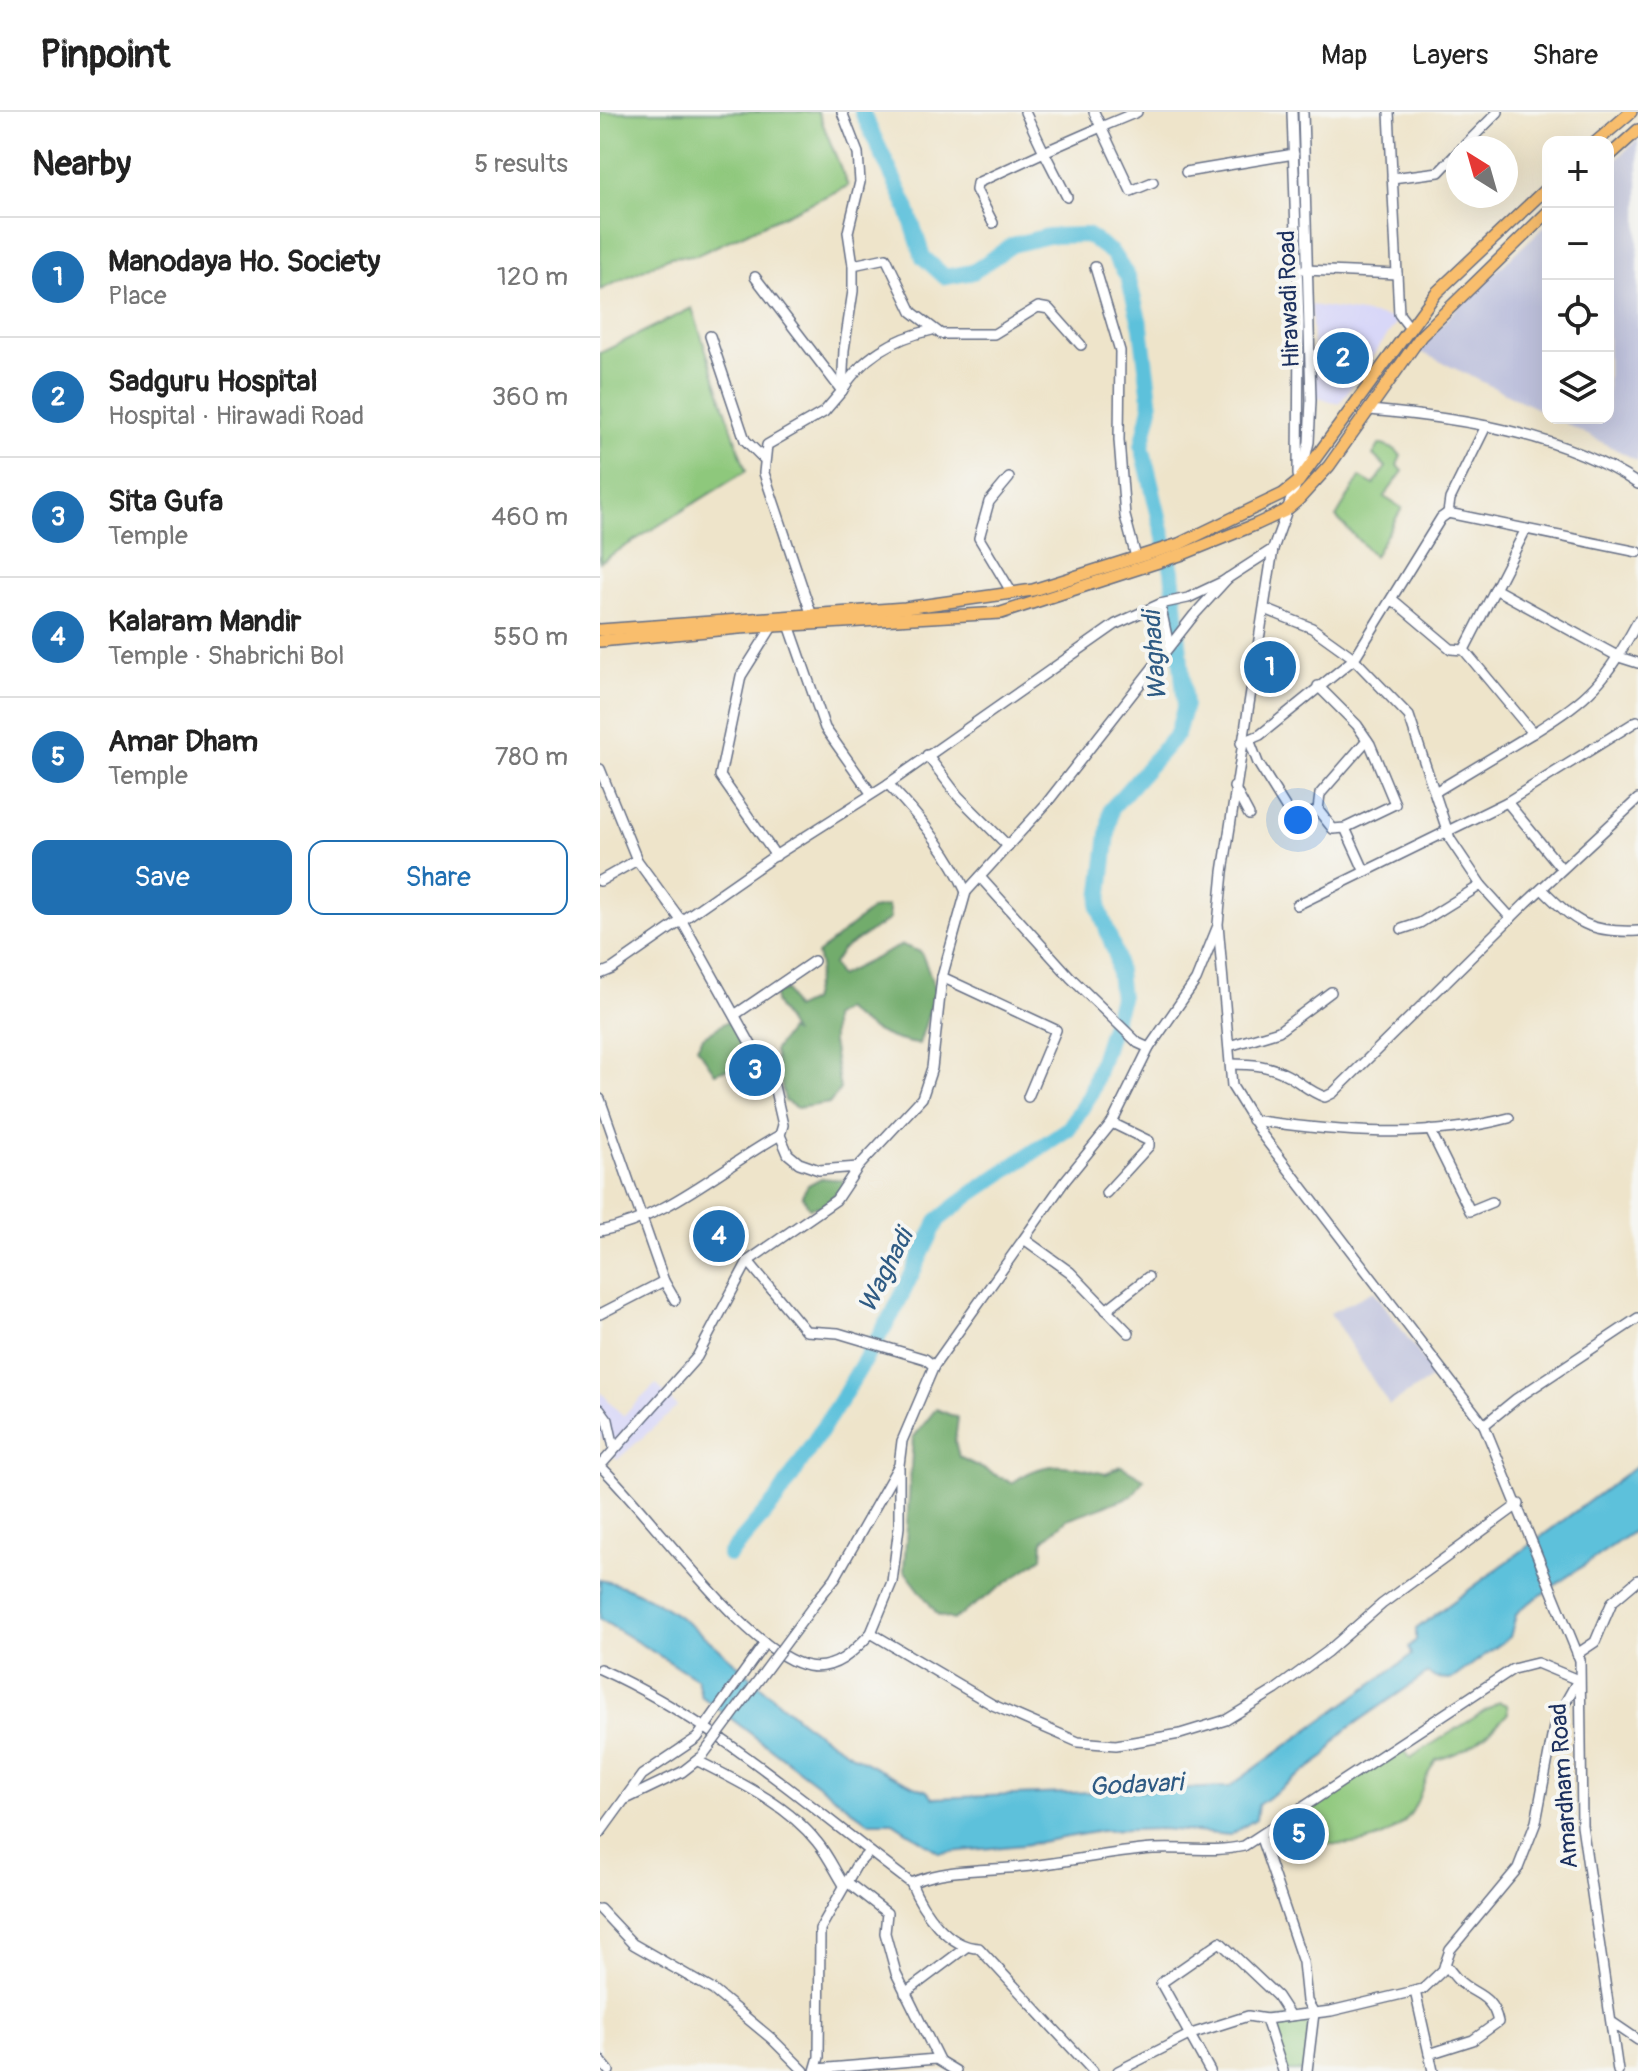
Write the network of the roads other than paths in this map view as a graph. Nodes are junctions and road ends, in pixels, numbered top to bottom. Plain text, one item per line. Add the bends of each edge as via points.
1 (842, 112) edge
2 (1025, 112) edge
3 (1094, 112) edge
4 (1137, 112) edge
5 (1292, 112) edge
6 (1303, 112) edge
7 (1389, 112) edge
8 (1498, 112) edge
9 (1631, 112) edge
10 (1101, 127) junction
11 (1638, 130) edge
12 (1474, 136) edge
13 (1603, 136) edge
14 (1044, 152) junction
15 (1614, 152) edge
16 (1294, 154) junction
17 (1446, 165) edge
18 (1186, 172) dead end
19 (1392, 178) junction
20 (1153, 182) dead end
21 (1542, 193) edge
22 (1067, 197) dead end
23 (1542, 218) edge
24 (993, 223) dead end
25 (853, 265) junction
26 (1095, 267) dead end
27 (1303, 270) junction
28 (1397, 274) junction
29 (755, 277) dead end
30 (1409, 327) junction
31 (932, 330) junction
32 (710, 336) dead end
33 (1081, 345) dead end
34 (842, 391) junction
35 (1370, 410) junction
36 (1486, 426) junction
37 (763, 458) junction
38 (1009, 478) dead end
39 (1298, 482) junction
40 (1638, 484) edge
41 (1285, 511) junction
42 (1448, 513) junction
43 (1526, 529) junction
44 (1181, 549) junction
45 (1273, 549) junction
46 (1638, 552) edge
47 (1143, 559) junction
48 (1228, 578) junction
49 (1495, 589) junction
50 (1012, 593) junction
51 (1393, 600) junction
52 (1160, 604) junction
53 (1265, 609) junction
54 (811, 613) junction
55 (781, 621) junction
56 (1638, 621) edge
57 (600, 630) edge
58 (600, 641) edge
59 (1171, 643) junction
60 (1464, 650) junction
61 (1619, 657) junction
62 (1354, 659) junction
63 (1638, 663) edge
64 (1318, 686) junction
65 (1637, 721) edge
66 (1533, 733) junction
67 (1367, 740) junction
68 (1246, 743) junction
69 (927, 755) junction
70 (600, 769) edge
71 (888, 784) junction
72 (1234, 787) junction
73 (1435, 792) junction
74 (871, 793) junction
75 (1638, 799) edge
76 (1507, 802) junction
77 (1318, 810) junction
78 (1249, 815) dead end
79 (1294, 821) junction
80 (1283, 825) dead end
81 (1345, 828) junction
82 (1449, 832) junction
83 (1008, 846) junction
84 (776, 856) junction
85 (637, 860) junction
86 (1562, 869) junction
87 (1364, 870) junction
88 (980, 877) junction
89 (600, 881) edge
90 (1481, 885) junction
91 (1542, 889) junction
92 (966, 892) junction
93 (1297, 905) dead end
94 (1511, 918) junction
95 (683, 923) junction
96 (1218, 924) junction
97 (1402, 929) dead end
98 (1638, 931) edge
99 (814, 961) dead end
100 (600, 974) edge
101 (942, 977) junction
102 (1331, 992) dead end
103 (736, 1014) junction
104 (1229, 1046) junction
105 (1149, 1048) junction
106 (1231, 1064) junction
107 (1028, 1097) dead end
108 (600, 1099) edge
109 (1509, 1118) dead end
110 (1252, 1120) junction
111 (1112, 1123) junction
112 (1430, 1130) junction
113 (780, 1135) junction
114 (858, 1167) junction
115 (1106, 1193) dead end
116 (1492, 1202) dead end
117 (641, 1218) junction
118 (600, 1231) edge
119 (1024, 1239) junction
120 (748, 1261) junction
121 (1148, 1277) dead end
122 (664, 1281) junction
123 (675, 1300) dead end
124 (1106, 1310) junction
125 (600, 1314) edge
126 (1638, 1318) edge
127 (1129, 1333) dead end
128 (934, 1366) junction
129 (600, 1409) edge
130 (1484, 1425) junction
131 (614, 1448) junction
132 (899, 1465) junction
133 (600, 1466) edge
134 (1519, 1504) junction
135 (1638, 1580) edge
136 (871, 1633) junction
137 (765, 1643) junction
138 (1577, 1654) junction
139 (600, 1669) edge
140 (1578, 1680) junction
141 (703, 1730) junction
142 (700, 1758) junction
143 (623, 1801) junction
144 (600, 1833) edge
145 (1261, 1838) junction
146 (869, 1852) junction
147 (846, 1883) junction
148 (911, 1883) junction
149 (600, 1909) edge
150 (965, 1948) junction
151 (1445, 1964) junction
152 (1415, 1991) junction
153 (905, 1993) junction
154 (1314, 2013) junction
155 (1290, 2016) junction
156 (1266, 2019) junction
157 (1613, 2023) junction
158 (1191, 2034) junction
159 (1638, 2040) edge
160 (1429, 2054) junction
161 (600, 2060) edge
162 (939, 2060) junction
163 (816, 2070) edge
164 (609, 2071) edge
165 (804, 2071) edge
166 (956, 2071) edge
167 (1093, 2071) edge
168 (1118, 2071) edge
169 (1210, 2071) edge
170 (1283, 2071) edge
171 (1307, 2071) edge
172 (1433, 2071) edge
173 (1618, 2071) edge

1 - 25 street via 858,153 860,182 848,232
2 - 14 street
3 - 10 street
4 - 10 street
5 - 16 street
6 - 27 street, Hirawadi Road
7 - 19 street
8 - 12 street
9 - 13 main road
10 - 14 street
10 - 20 street via 1131,191
11 - 15 main road
14 - 22 street
14 - 24 street via 977,183
16 - 18 street
16 - 27 street
17 - 19 street via 1439,172
19 - 28 street
21 - 30 main road via 1436,293
23 - 35 main road via 1421,336
25 - 31 street via 886,258 909,307
25 - 34 street
26 - 47 street via 1120,351 1125,516
27 - 28 street
27 - 39 street, Hirawadi Road via 1309,442
28 - 30 street via 1399,314
29 - 34 street
30 - 39 main road
31 - 33 street via 994,334 1038,307 1049,309
31 - 34 street via 895,341 875,354
32 - 37 street via 745,440
34 - 37 street via 824,412 767,445
35 - 36 street
35 - 41 main road via 1329,466
36 - 40 street via 1572,452
36 - 42 street
37 - 54 street
38 - 50 street via 989,502 979,538
39 - 41 street, Hirawadi Road
39 - 44 main road
41 - 44 main road
41 - 45 street, Hirawadi Road
42 - 43 street
42 - 51 street
43 - 46 street
43 - 49 street
44 - 47 main road
45 - 48 street
45 - 53 street, Hirawadi Road
47 - 50 main road
47 - 55 main road via 1001,613
48 - 52 street via 1188,598
48 - 59 street
49 - 60 street
49 - 61 street
50 - 54 main road via 905,608
51 - 60 street via 1451,649
51 - 62 street
52 - 59 street
52 - 69 street via 1116,624
53 - 62 street via 1312,628
53 - 68 street, Hirawadi Road
54 - 55 main road
55 - 57 main road
55 - 58 main road
55 - 74 street via 825,728
55 - 84 street via 741,676 720,776
56 - 61 street
59 - 83 street
60 - 66 street
61 - 63 street
61 - 66 street via 1599,686
62 - 64 street
62 - 73 street via 1409,716
64 - 67 street
64 - 68 street
65 - 76 street
66 - 73 street
67 - 77 street via 1320,794
67 - 81 street via 1395,804
68 - 72 street, Hirawadi Road
68 - 79 street
69 - 71 street
69 - 83 street via 958,796
70 - 85 street
71 - 74 street
71 - 92 street via 925,826
72 - 78 street
72 - 96 street, Hirawadi Road
73 - 82 street
74 - 84 street
75 - 86 street
76 - 82 street
76 - 86 street
77 - 79 street
77 - 81 street via 1333,829
79 - 80 street
81 - 87 street
82 - 87 street
82 - 90 street
83 - 88 street
84 - 95 street
85 - 89 street
85 - 95 street
86 - 91 street
87 - 93 street
88 - 92 street
88 - 105 street via 1071,978
90 - 94 street
90 - 97 street
91 - 94 street
91 - 98 street via 1581,924 1600,931
92 - 101 street
94 - 106 street via 1333,1093 1325,1097 1311,1092 1261,1065
95 - 100 street
95 - 103 street
96 - 104 street, Amardham Road
96 - 105 street via 1196,980
99 - 103 street
101 - 107 street via 1056,1030
101 - 114 street via 932,1068 922,1098
102 - 104 street via 1279,1031
103 - 113 street via 774,1086 783,1125
104 - 106 street, Amardham Road
105 - 111 street
106 - 110 street, Amardham Road via 1232,1086
108 - 117 street
109 - 112 street
110 - 112 street via 1327,1131
110 - 130 street, Amardham Road
111 - 115 street via 1149,1141 1149,1146
111 - 119 street
112 - 116 street via 1470,1211
113 - 114 street via 788,1154 799,1163 819,1170
113 - 117 street
114 - 120 street via 836,1200
117 - 118 street
117 - 122 street
119 - 124 street via 1070,1272
119 - 128 street
120 - 128 street via 806,1331 838,1333
120 - 131 street via 697,1357
121 - 124 street
122 - 123 street
122 - 125 street
124 - 127 street
126 - 130 street
128 - 132 street via 902,1441
129 - 131 street
130 - 134 street, Amardham Road
131 - 133 street
132 - 136 street via 892,1582
132 - 142 street, bridge via 835,1578
133 - 137 street
134 - 136 street via 1275,1690 1226,1720 1180,1734 1116,1745 1078,1742 993,1705
134 - 138 street, Amardham Road
135 - 138 street via 1612,1602 1595,1642
136 - 137 street via 848,1657 811,1667
137 - 141 street
138 - 140 street, Amardham Road
139 - 141 street via 643,1688
140 - 145 street via 1537,1663 1513,1669
140 - 151 street via 1555,1721 1536,1822 1518,1868 1450,1950
140 - 157 street, Amardham Road via 1582,1825
141 - 143 street via 642,1775
141 - 146 street via 806,1799
142 - 143 street
142 - 147 street via 798,1822
143 - 144 street
145 - 148 street via 1228,1850 1104,1854 932,1874
145 - 154 street via 1303,1962 1307,2001
146 - 147 street
146 - 148 street
147 - 153 street via 887,1913 885,1933
147 - 163 street via 820,1929
148 - 150 street via 919,1903
149 - 165 street via 633,1944 713,1990
150 - 153 street
150 - 167 street via 979,1948
151 - 152 street
151 - 160 street via 1460,1982 1482,1995 1498,2022 1473,2040
152 - 154 street
152 - 160 street
153 - 162 street
154 - 155 street
154 - 171 street
155 - 156 street
155 - 158 street via 1277,1996 1220,1942 1161,1983
156 - 158 street via 1248,2016
156 - 170 street
157 - 159 street
157 - 173 street, Amardham Road
158 - 168 street
158 - 169 street
160 - 172 street
161 - 164 street
162 - 163 street
162 - 166 street

